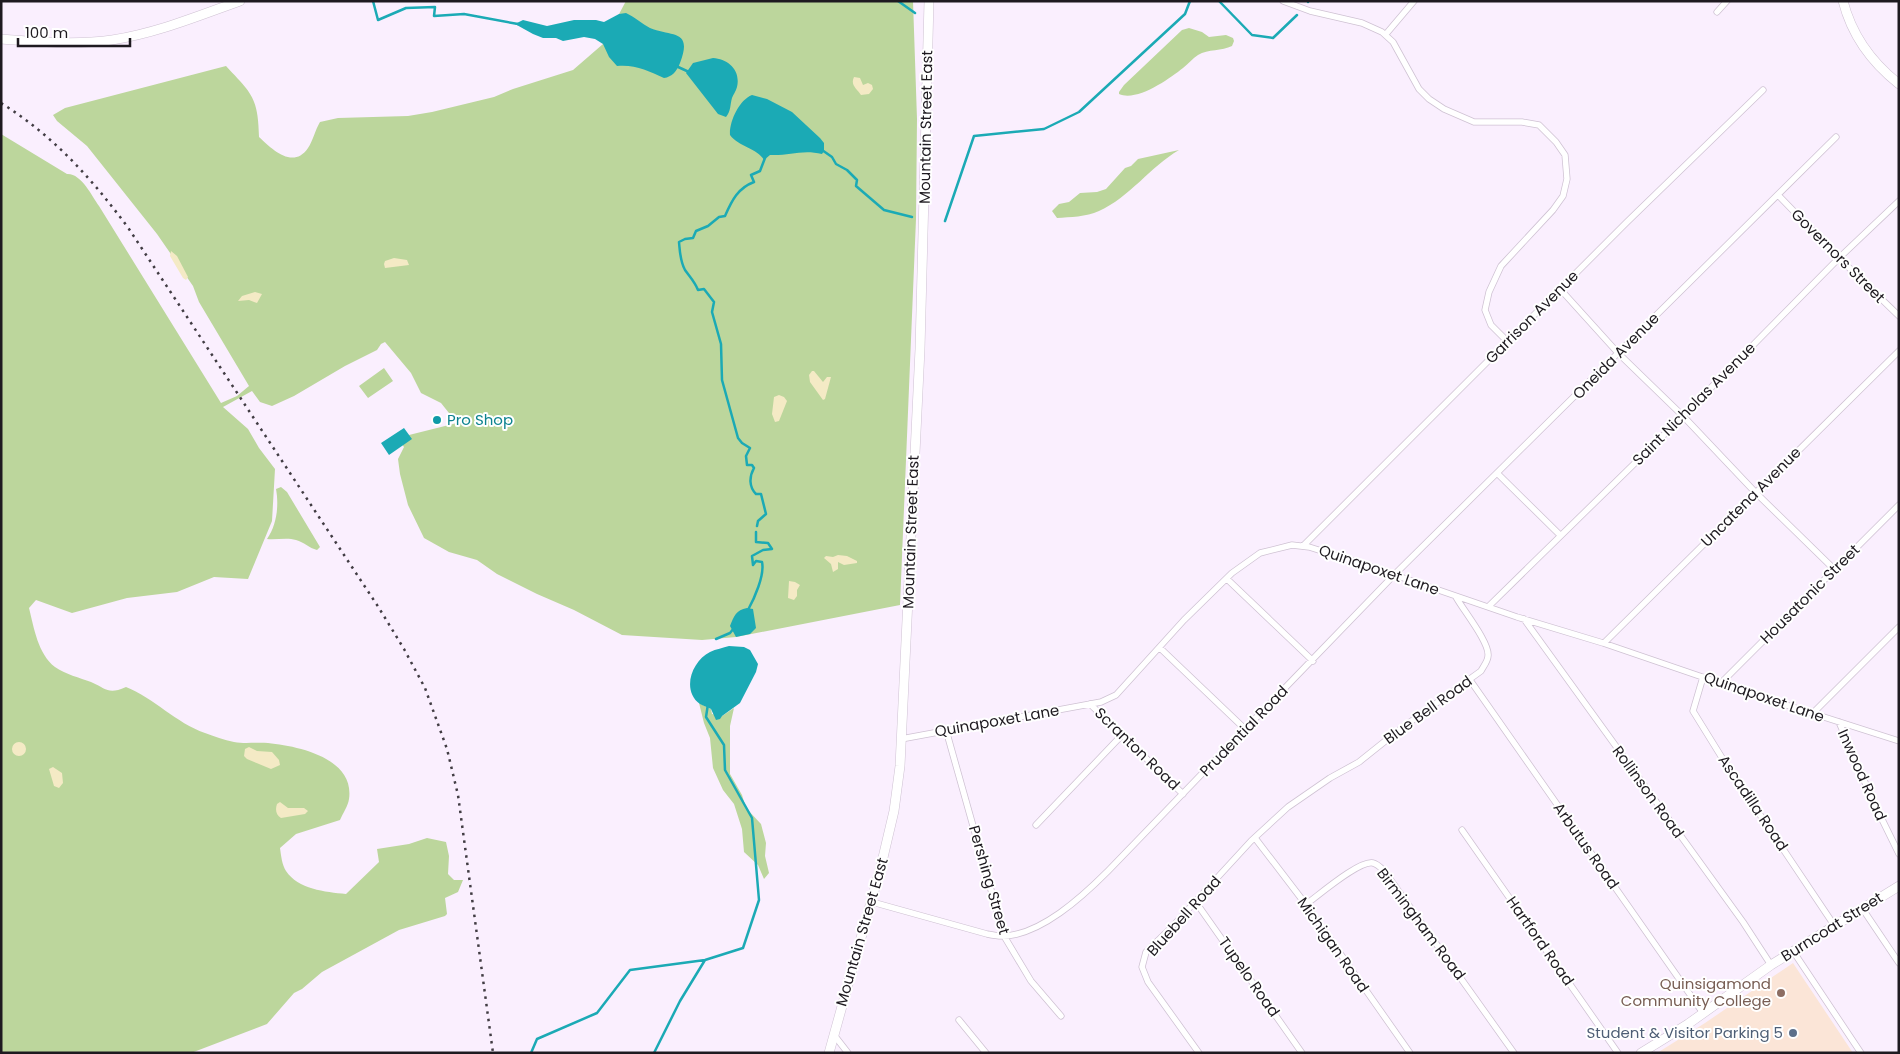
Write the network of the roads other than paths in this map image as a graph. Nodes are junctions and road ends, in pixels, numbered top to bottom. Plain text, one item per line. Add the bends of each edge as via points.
1 (240, 1) edge
2 (929, 1) edge
3 (1283, 1) edge
4 (1414, 1) edge
5 (1727, 1) edge
6 (1842, 1) edge
7 (1717, 12) dead end
8 (1386, 34) junction
9 (1, 39) edge
10 (1899, 84) edge
11 (1763, 90) dead end
12 (1836, 137) dead end
13 (1778, 195) junction
14 (1899, 201) edge
15 (1839, 258) junction
16 (1561, 290) junction
17 (1899, 316) edge
18 (1508, 342) junction
19 (1899, 351) edge
20 (1618, 353) junction
21 (1683, 416) junction
22 (1498, 474) junction
23 (1755, 492) junction
24 (1899, 506) edge
25 (1560, 535) junction
26 (1302, 546) junction
27 (1835, 570) junction
28 (1396, 574) junction
29 (1226, 579) junction
30 (1456, 596) junction
31 (1489, 606) junction
32 (1524, 619) junction
33 (1899, 627) edge
34 (1604, 643) junction
35 (1160, 648) junction
36 (1312, 661) junction
37 (1702, 677) junction
38 (1470, 680) junction
39 (1721, 683) junction
40 (1090, 704) junction
41 (1812, 714) junction
42 (1839, 722) junction
43 (946, 730) junction
44 (1245, 730) junction
45 (1122, 735) junction
46 (901, 739) junction
47 (1899, 741) edge
48 (1183, 794) junction
49 (1304, 796) joint
50 (1036, 825) dead end
51 (1462, 830) dead end
52 (1254, 838) junction
53 (1899, 854) edge
54 (1899, 886) edge
55 (1195, 901) junction
56 (872, 902) junction
57 (1305, 905) junction
58 (1862, 908) junction
59 (1834, 924) junction
60 (1004, 936) junction
61 (1793, 951) junction
62 (1899, 963) edge
63 (1771, 965) junction
64 (1703, 1013) junction
65 (1061, 1016) dead end
66 (959, 1020) dead end
67 (834, 1035) junction
68 (829, 1053) edge
69 (848, 1053) edge
70 (986, 1053) edge
71 (1199, 1053) edge
72 (1302, 1053) edge
73 (1410, 1053) edge
74 (1514, 1053) edge
75 (1618, 1053) edge
76 (1642, 1053) edge
77 (1861, 1053) edge

1 - 9 main road via 187,21 111,40 63,43
2 - 46 main road, Mountain Street East via 920,349
3 - 8 street
4 - 8 street
5 - 7 street
6 - 10 main road via 1862,48
8 - 18 street via 1419,89 1429,99 1474,122 1522,122 1538,126 1565,155 1563,196 1501,266 1489,292 1484,310 1491,325
11 - 16 street, Garrison Avenue
12 - 13 street, Oneida Avenue
13 - 15 street, Governors Street
13 - 20 street, Oneida Avenue
14 - 15 street, Saint Nicholas Avenue
15 - 17 street, Governors Street
15 - 21 street, Saint Nicholas Avenue
16 - 18 street, Garrison Avenue
16 - 20 street
18 - 26 street, Garrison Avenue
19 - 23 street, Uncatena Avenue
20 - 21 street
20 - 22 street, Oneida Avenue
21 - 23 street
21 - 25 street, Saint Nicholas Avenue
22 - 25 street
22 - 28 street, Oneida Avenue
23 - 27 street
23 - 34 street, Uncatena Avenue
24 - 27 street, Housatonic Street
25 - 31 street, Saint Nicholas Avenue
26 - 28 street, Quinapoxet Lane
26 - 29 street, Quinapoxet Lane via 1292,545 1260,553
27 - 39 street, Housatonic Street
28 - 30 street, Quinapoxet Lane
28 - 36 street, Prudential Road
29 - 35 street, Quinapoxet Lane
29 - 36 street
30 - 31 street, Quinapoxet Lane
30 - 38 street, Blue Bell Road via 1484,640 1488,656 1481,671
31 - 32 street, Quinapoxet Lane
32 - 34 street, Quinapoxet Lane
32 - 63 street, Rollinson Road
33 - 41 street
34 - 37 street, Quinapoxet Lane
35 - 40 street, Quinapoxet Lane via 1116,695
35 - 44 street
36 - 44 street, Prudential Road
37 - 39 street, Quinapoxet Lane
37 - 59 street, Ascadilla Road via 1693,711
38 - 49 street, Blue Bell Road via 1359,762
38 - 64 street, Arbutus Road
39 - 41 street, Quinapoxet Lane
40 - 43 street, Quinapoxet Lane
40 - 45 street, Scranton Road
41 - 42 street, Quinapoxet Lane
42 - 47 street, Quinapoxet Lane
42 - 53 street, Inwood Road
43 - 46 street, Quinapoxet Lane
43 - 60 street, Pershing Street
44 - 48 street, Prudential Road
45 - 48 street, Scranton Road
45 - 50 street
46 - 56 main road, Mountain Street East via 894,811
48 - 60 street, Prudential Road via 1092,887 1071,904 1036,927
49 - 52 street, Bluebell Road
51 - 75 street, Hartford Road
52 - 55 street, Bluebell Road
52 - 57 street, Michigan Road
54 - 58 main road, Burncoat Street
55 - 71 street, Bluebell Road via 1146,952 1142,967 1148,982
55 - 72 street, Tupelo Road
56 - 60 street
56 - 67 main road, Mountain Street East
57 - 73 street, Michigan Road
57 - 74 street, Birmingham Road via 1358,867 1369,862 1377,864
58 - 59 main road, Burncoat Street
58 - 62 street
59 - 61 main road, Burncoat Street
60 - 65 street, Pershing Street via 1031,981
61 - 63 main road, Burncoat Street
61 - 77 street
63 - 64 main road, Burncoat Street
64 - 76 main road, Burncoat Street
66 - 70 street
67 - 68 main road, Mountain Street East
67 - 69 street

